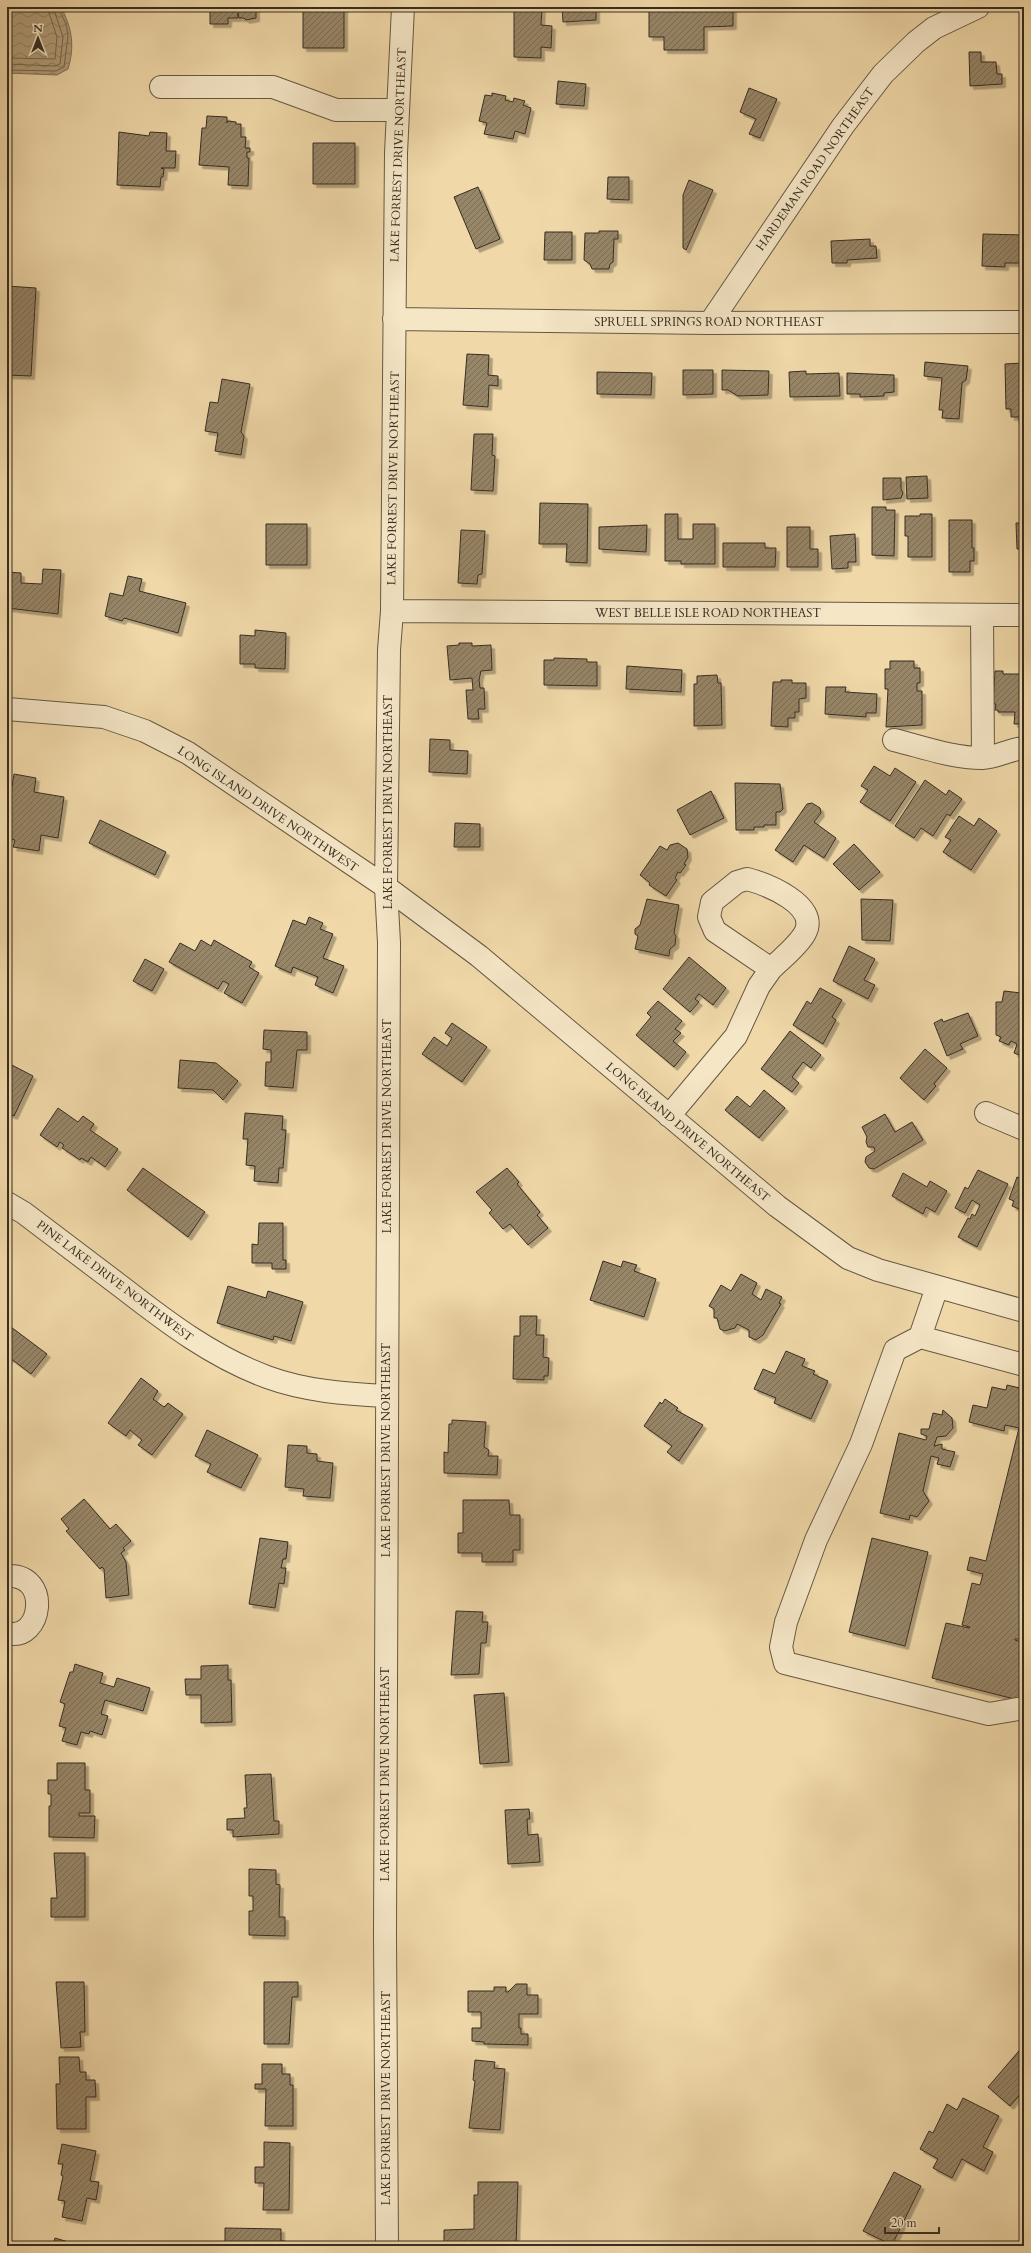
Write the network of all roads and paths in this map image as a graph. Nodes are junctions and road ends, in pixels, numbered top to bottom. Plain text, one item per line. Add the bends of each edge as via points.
1 (403, 7) edge
2 (978, 7) edge
3 (161, 87) dead end
4 (398, 110) junction
5 (394, 319) junction
6 (710, 322) junction
7 (1024, 322) edge
8 (392, 611) junction
9 (982, 615) junction
10 (1024, 615) edge
11 (7, 709) edge
12 (894, 740) dead end
13 (1024, 748) edge
14 (983, 758) junction
15 (386, 887) junction
16 (771, 969) junction
17 (986, 1113) dead end
18 (669, 1116) junction
19 (1024, 1129) edge
20 (7, 1203) edge
21 (937, 1287) junction
22 (1024, 1311) edge
23 (920, 1337) junction
24 (1024, 1365) edge
25 (386, 1396) junction
26 (7, 1576) edge
27 (7, 1633) edge
28 (1024, 1708) edge
29 (387, 2246) edge

1 - 4 street, LAKE FORREST DRIVE NORTHEAST
2 - 6 street, HARDEMAN ROAD NORTHEAST via 934,28 883,74 843,126
3 - 4 street via 273,87 336,110
4 - 5 street, LAKE FORREST DRIVE NORTHEAST
5 - 6 street, SPRUELL SPRINGS ROAD NORTHEAST
5 - 8 street, LAKE FORREST DRIVE NORTHEAST
6 - 7 street, SPRUELL SPRINGS ROAD NORTHEAST
8 - 9 street, WEST BELLE ISLE ROAD NORTHEAST
8 - 15 street, LAKE FORREST DRIVE NORTHEAST via 389,650
9 - 10 street, WEST BELLE ISLE ROAD NORTHEAST
9 - 14 street
11 - 15 street, LONG ISLAND DRIVE NORTHWEST via 104,717 145,731 188,753
12 - 14 street via 950,754
13 - 14 street
15 - 18 street, LONG ISLAND DRIVE NORTHEAST via 479,956
15 - 25 street, LAKE FORREST DRIVE NORTHEAST via 389,943
16 - 16 street via 715,931 709,917 712,902 737,882 747,879 758,882 795,902 804,909 807,916 808,924 802,938
16 - 18 street via 759,986 736,1036
17 - 19 street
18 - 21 street, LONG ISLAND DRIVE NORTHEAST via 777,1206 848,1258 878,1270
20 - 25 street, PINE LAKE DRIVE NORTHWEST via 24,1213 177,1330 229,1360 267,1377 308,1388 350,1395
21 - 22 street, LONG ISLAND DRIVE NORTHEAST
21 - 23 street
23 - 24 street
23 - 28 street via 895,1350 861,1444 816,1540 786,1622 781,1647 785,1663 989,1714
25 - 29 street, LAKE FORREST DRIVE NORTHEAST
26 - 27 street via 20,1577 33,1587 39,1600 37,1616 27,1628 12,1635

